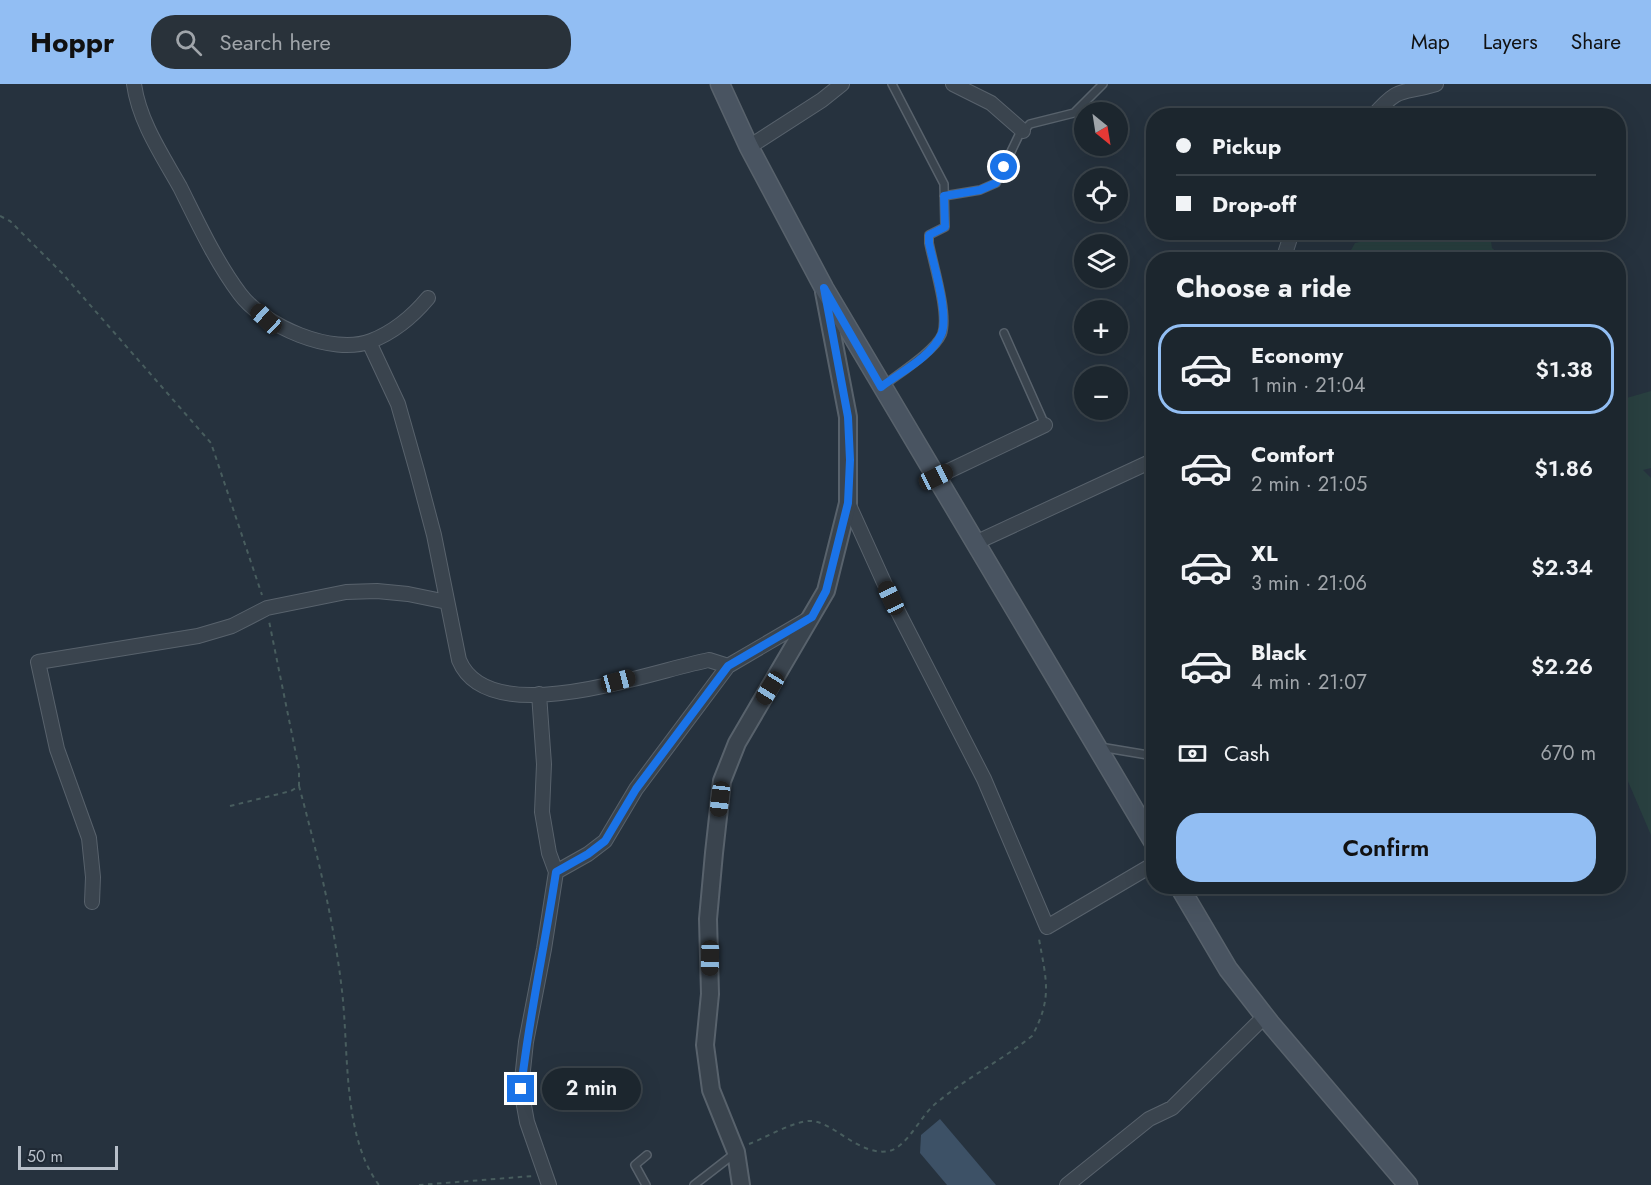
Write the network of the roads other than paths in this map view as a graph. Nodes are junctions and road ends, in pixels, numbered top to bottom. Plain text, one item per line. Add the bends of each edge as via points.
1 (134, 84) edge
2 (720, 84) edge
3 (842, 84) edge
4 (892, 84) edge
5 (953, 84) edge
6 (1103, 84) edge
7 (1436, 84) edge
8 (1380, 108) edge
9 (1023, 131) junction
10 (749, 147) junction
11 (944, 196) junction
12 (824, 288) junction
13 (428, 298) dead end
14 (1004, 333) dead end
15 (369, 342) junction
16 (881, 387) junction
17 (1045, 425) joint
18 (1146, 464) edge
19 (936, 477) junction
20 (848, 503) junction
21 (975, 543) junction
22 (447, 602) junction
23 (812, 617) junction
24 (728, 666) junction
25 (539, 694) junction
26 (1095, 747) junction
27 (1146, 755) edge
28 (1146, 830) edge
29 (1146, 869) edge
30 (556, 872) junction
31 (1184, 894) edge
32 (92, 902) dead end
33 (1264, 1016) junction
34 (736, 1152) junction
35 (647, 1155) dead end
36 (547, 1180) edge
37 (646, 1185) edge
38 (694, 1185) edge
39 (741, 1185) edge
40 (1067, 1185) edge
41 (1408, 1185) edge

1 - 15 street via 142,116 241,296 266,319 294,333 344,345
2 - 10 main road
3 - 10 street
4 - 11 lane via 944,184
5 - 9 street via 991,103
6 - 9 lane via 1074,113 1030,124
7 - 8 street via 1406,89 1389,97
9 - 11 lane via 996,183
10 - 12 main road
11 - 16 lane via 945,227 929,235 943,313 942,334 932,348
12 - 16 main road
12 - 20 street via 848,417
13 - 15 street via 413,316
14 - 17 lane
15 - 22 street via 398,404 434,535
16 - 19 main road
17 - 19 street
18 - 21 street
19 - 21 main road
20 - 23 street via 826,591
20 - 29 street via 891,598 984,779 1047,927
21 - 26 main road
22 - 25 street via 465,675 482,687 503,693
22 - 32 street via 377,591 346,592 267,608 232,626 198,636 38,662 57,749 89,838
23 - 24 street
23 - 34 street via 737,742 722,781 708,919 710,994 705,1045 711,1090
24 - 25 street via 709,660 572,693
24 - 30 street via 636,789 605,841
25 - 30 street via 544,764 542,812
26 - 27 lane
26 - 28 main road
30 - 36 street via 521,1089 527,1122
31 - 33 main road via 1228,969
33 - 40 street via 1172,1108 1149,1119
33 - 41 main road
34 - 38 lane
34 - 39 street
35 - 37 lane via 635,1165

